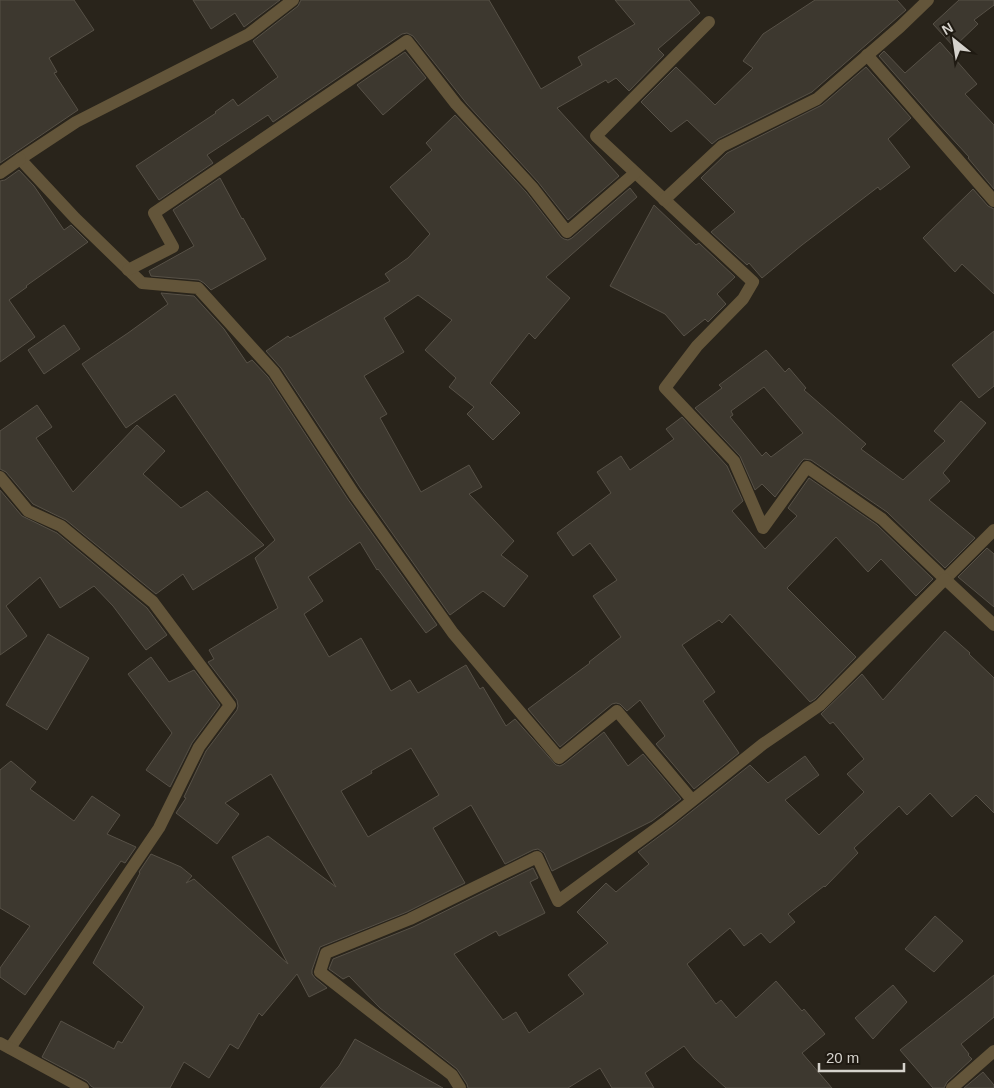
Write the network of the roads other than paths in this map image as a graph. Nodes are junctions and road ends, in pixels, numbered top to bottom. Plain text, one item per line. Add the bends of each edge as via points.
1 (292, 0) edge
2 (928, 0) edge
3 (709, 22) dead end
4 (867, 55) junction
5 (20, 159) junction
6 (0, 173) edge
7 (635, 173) junction
8 (664, 200) junction
9 (994, 201) edge
10 (128, 270) junction
11 (0, 477) edge
12 (994, 530) edge
13 (945, 579) junction
14 (993, 621) edge
15 (692, 800) junction
16 (5, 1046) edge
17 (994, 1051) edge
18 (83, 1088) edge
19 (460, 1088) edge
20 (952, 1088) edge

1 - 5 street via 249,34 76,122
2 - 4 street
3 - 7 street via 596,136
4 - 8 street via 816,99 722,146
4 - 9 street
5 - 6 street
5 - 10 street
7 - 8 street
7 - 10 street via 567,232 532,187 456,104 407,41 154,213 173,247
8 - 13 street via 753,282 743,299 697,346 665,388 734,461 763,528 808,467 882,519
10 - 15 street via 142,283 198,288 274,372 354,494 453,633 559,758 617,711
11 - 16 street via 28,511 61,526 154,602 230,705 199,747 159,828
12 - 13 street
13 - 14 street
13 - 15 street via 820,705 763,744
15 - 19 street via 558,901 537,857 410,919 326,953 320,972 452,1075
16 - 18 street
17 - 20 street

